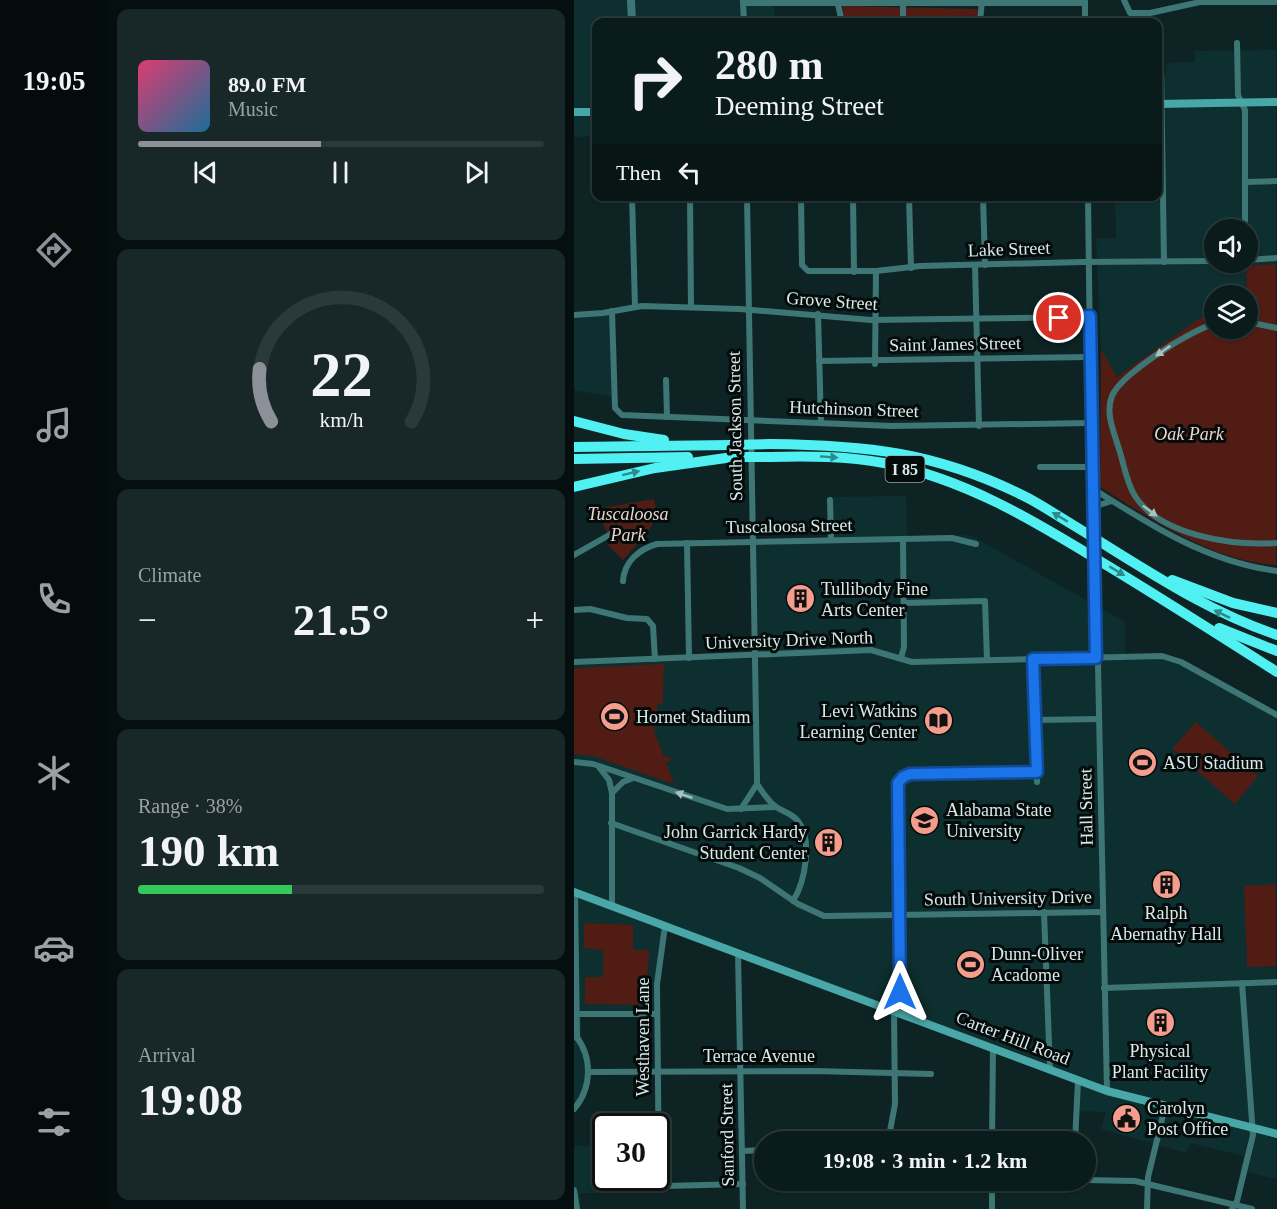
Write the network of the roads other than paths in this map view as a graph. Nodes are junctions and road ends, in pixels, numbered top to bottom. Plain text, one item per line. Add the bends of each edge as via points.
1 (631, 0) edge
2 (1124, 0) edge
3 (837, 1) edge
4 (1085, 1) edge
5 (743, 2) edge
6 (903, 2) edge
7 (982, 2) edge
8 (1276, 2) edge
9 (632, 18) edge
10 (744, 18) edge
11 (841, 18) edge
12 (903, 18) edge
13 (980, 18) edge
14 (1085, 18) edge
15 (1237, 43) dead end
16 (1276, 102) edge
17 (1242, 103) junction
18 (1162, 104) edge
19 (574, 112) edge
20 (592, 112) edge
21 (1276, 181) edge
22 (1245, 182) junction
23 (1162, 183) edge
24 (632, 201) edge
25 (690, 201) edge
26 (747, 201) edge
27 (801, 201) edge
28 (853, 201) edge
29 (909, 201) edge
30 (983, 201) edge
31 (1088, 201) edge
32 (1245, 219) edge
33 (1276, 258) edge
34 (1258, 259) edge
35 (1204, 261) edge
36 (1089, 262) junction
37 (1164, 262) junction
38 (975, 265) junction
39 (985, 265) junction
40 (912, 268) junction
41 (876, 271) junction
42 (854, 272) junction
43 (635, 306) junction
44 (691, 307) junction
45 (748, 310) junction
46 (612, 311) junction
47 (818, 314) junction
48 (574, 315) edge
49 (1090, 316) junction
50 (876, 320) junction
51 (977, 320) junction
52 (1258, 324) edge
53 (1204, 328) edge
54 (1276, 328) edge
55 (1090, 357) junction
56 (978, 360) junction
57 (819, 361) junction
58 (875, 362) junction
59 (666, 380) dead end
60 (667, 417) junction
61 (750, 420) junction
62 (574, 421) edge
63 (821, 423) junction
64 (1091, 423) junction
65 (979, 426) junction
66 (703, 445) junction
67 (574, 447) edge
68 (732, 451) junction
69 (574, 459) edge
70 (1092, 466) junction
71 (1040, 467) dead end
72 (574, 487) edge
73 (1092, 488) junction
74 (830, 500) dead end
75 (1114, 501) junction
76 (1093, 522) junction
77 (611, 534) dead end
78 (903, 539) junction
79 (831, 540) junction
80 (753, 542) junction
81 (686, 543) junction
82 (1276, 543) edge
83 (976, 544) dead end
84 (574, 555) edge
85 (1128, 558) junction
86 (1276, 571) edge
87 (623, 581) dead end
88 (904, 603) junction
89 (1173, 605) junction
90 (574, 610) edge
91 (1276, 613) edge
92 (1276, 635) edge
93 (1276, 651) edge
94 (756, 656) junction
95 (689, 658) junction
96 (901, 658) junction
97 (1096, 658) junction
98 (655, 659) junction
99 (1033, 659) junction
100 (987, 660) junction
101 (574, 662) edge
102 (1276, 672) edge
103 (1276, 715) edge
104 (1099, 719) junction
105 (1035, 720) junction
106 (574, 762) edge
107 (599, 767) junction
108 (1037, 772) junction
109 (633, 778) junction
110 (1037, 782) dead end
111 (757, 784) junction
112 (612, 793) junction
113 (775, 807) junction
114 (741, 809) junction
115 (611, 824) junction
116 (574, 892) edge
117 (793, 901) junction
118 (612, 906) junction
119 (1044, 912) junction
120 (1102, 912) junction
121 (900, 914) junction
122 (665, 926) junction
123 (738, 953) junction
124 (1276, 982) edge
125 (1242, 983) junction
126 (1104, 988) junction
127 (900, 992) dead end
128 (894, 1012) junction
129 (575, 1014) edge
130 (657, 1014) junction
131 (576, 1036) edge
132 (992, 1048) junction
133 (741, 1070) junction
134 (1050, 1070) junction
135 (657, 1071) junction
136 (588, 1072) junction
137 (894, 1072) junction
138 (931, 1074) dead end
139 (1078, 1080) junction
140 (1107, 1091) junction
141 (1165, 1107) junction
142 (574, 1109) edge
143 (1253, 1129) junction
144 (889, 1131) edge
145 (992, 1131) edge
146 (1076, 1131) edge
147 (1276, 1134) edge
148 (754, 1150) edge
149 (742, 1151) junction
150 (1096, 1180) edge
151 (743, 1184) junction
152 (1147, 1184) junction
153 (574, 1190) edge
154 (992, 1191) edge
155 (1233, 1207) edge
156 (577, 1209) edge
157 (743, 1209) edge
158 (992, 1209) edge
159 (1147, 1209) edge
160 (1252, 1209) edge

1 - 9 street
2 - 8 street via 1130,13 1150,13 1200,2
3 - 5 street
3 - 6 street
3 - 11 street
4 - 7 street
4 - 14 street
5 - 10 street
6 - 7 street
6 - 12 street
7 - 13 street
15 - 17 street
16 - 17 main road
17 - 18 main road
17 - 22 street
19 - 20 main road
21 - 22 street
22 - 32 street
23 - 37 street
24 - 43 street
25 - 44 street
26 - 45 street, South Jackson Street
27 - 42 street, Lake Street via 802,265 806,270
28 - 42 street
29 - 40 street
30 - 39 street
31 - 36 street, Hall Street
33 - 34 street
35 - 37 street, Lake Street
36 - 37 street, Lake Street
36 - 39 street, Lake Street
36 - 49 street, Hall Street
38 - 39 street, Lake Street
38 - 40 street, Lake Street
38 - 51 street
40 - 41 street, Lake Street
41 - 42 street, Lake Street
41 - 50 street
43 - 44 street, Grove Street
43 - 46 street, Grove Street
44 - 45 street, Grove Street
45 - 47 street, Grove Street
45 - 61 street, South Jackson Street
46 - 48 street, Grove Street
46 - 60 street, Hutchinson Street via 617,413
47 - 50 street, Grove Street
47 - 57 street
49 - 51 street, Grove Street
49 - 55 street, Hall Street
50 - 51 street, Grove Street
50 - 58 street
51 - 56 street
52 - 54 street
53 -> 82 street via 1183,337 1121,382 1112,395 1110,416 1131,488 1149,511 1180,529 1246,544
55 - 56 street, Saint James Street
55 - 64 street, Hall Street
56 - 58 street, Saint James Street
56 - 65 street
57 - 58 street, Saint James Street
57 - 63 street
59 - 60 street
60 - 61 street, Hutchinson Street
61 - 63 street, Hutchinson Street
61 - 80 street, South Jackson Street
62 - 66 highway via 624,434
63 - 65 street, Hutchinson Street
64 - 65 street, Hutchinson Street
64 - 70 street, Hall Street
66 - 67 highway, I 85
66 - 68 highway, I 85
68 - 69 highway, I 85
72 -> 68 highway
85 -> 68 highway, I 85, bridge via 1023,495 933,459 846,446 770,444
68 -> 89 highway, I 85, bridge via 886,464 956,483 1032,519
70 - 71 street
70 - 73 street, Hall Street
73 - 75 street
73 - 76 street, Hall Street, bridge
74 - 79 street
75 - 76 street via 1099,505
75 - 86 street via 1201,551
76 - 97 street, Hall Street, bridge
77 - 84 street
78 - 79 street, Tuscaloosa Street
78 - 83 street, Tuscaloosa Street via 952,538
78 - 88 street
79 - 80 street, Tuscaloosa Street
80 - 81 street, Tuscaloosa Street
80 - 94 street, South Jackson Street
81 - 87 street, Tuscaloosa Street via 642,549 624,570
81 - 95 street
85 - 91 highway via 1206,594
92 -> 85 highway, I 85 via 1202,604
88 - 96 street
88 - 100 street via 985,601
89 - 93 highway, I 85 via 1226,632
89 - 102 highway
90 - 98 street via 647,619 653,626
94 - 95 street, University Drive North
94 - 96 street, University Drive North via 871,650
94 - 111 street, South Jackson Street
95 - 98 street, University Drive North
96 - 100 street, University Drive North via 912,662
97 - 99 street, University Drive North
97 - 103 street, University Drive North via 1169,657
97 - 104 street, Hall Street
98 - 101 street, University Drive North
99 - 100 street, University Drive North
99 - 105 street
104 - 105 street
104 - 120 street, Hall Street
105 - 108 street
106 - 107 street
107 - 109 street
107 - 112 street via 609,780
108 - 110 street
108 - 121 street via 910,774 900,779 896,788
109 - 112 street via 622,782
114 -> 109 street via 721,807
111 - 113 street
111 - 114 street
112 - 115 street
113 - 114 street
113 - 117 street via 794,817 803,833 805,873
115 - 117 street, South University Drive via 739,868
115 - 118 street
116 - 118 main road, Carter Hill Road
116 - 129 street
117 - 121 street, South University Drive via 824,916
118 - 122 main road, Carter Hill Road
119 - 120 street, South University Drive
119 - 121 street, South University Drive
119 - 134 street
120 - 126 street, Hall Street
121 - 127 street
122 - 123 main road, Carter Hill Road
122 - 130 street, Westhaven Lane
123 - 128 main road, Carter Hill Road
123 - 133 street, Sanford Street
124 - 125 street
125 - 126 street
125 - 143 street
126 - 140 street, Hall Street
128 - 132 main road, Carter Hill Road
128 - 137 street
129 - 130 street
129 - 131 street
130 - 135 street, Westhaven Lane
131 - 136 street via 586,1055
132 - 134 main road, Carter Hill Road
132 - 145 street
133 - 135 street, Terrace Avenue
133 - 137 street, Terrace Avenue
133 - 149 street, Sanford Street
134 - 139 main road, Carter Hill Road
135 - 136 street, Terrace Avenue
135 - 151 street, Westhaven Lane via 661,1185
136 - 142 street via 584,1093
137 - 138 street, Terrace Avenue
137 - 144 street via 895,1112
139 - 140 main road, Carter Hill Road
139 - 146 street
140 - 141 main road, Carter Hill Road
141 - 143 main road, Carter Hill Road
141 - 152 street
143 - 147 main road, Carter Hill Road
143 - 155 street
148 - 149 street
149 - 151 street, Sanford Street
150 - 152 street
151 - 157 street, Sanford Street
152 - 155 street
152 - 159 street
153 - 156 street
154 - 158 street
155 - 160 street

